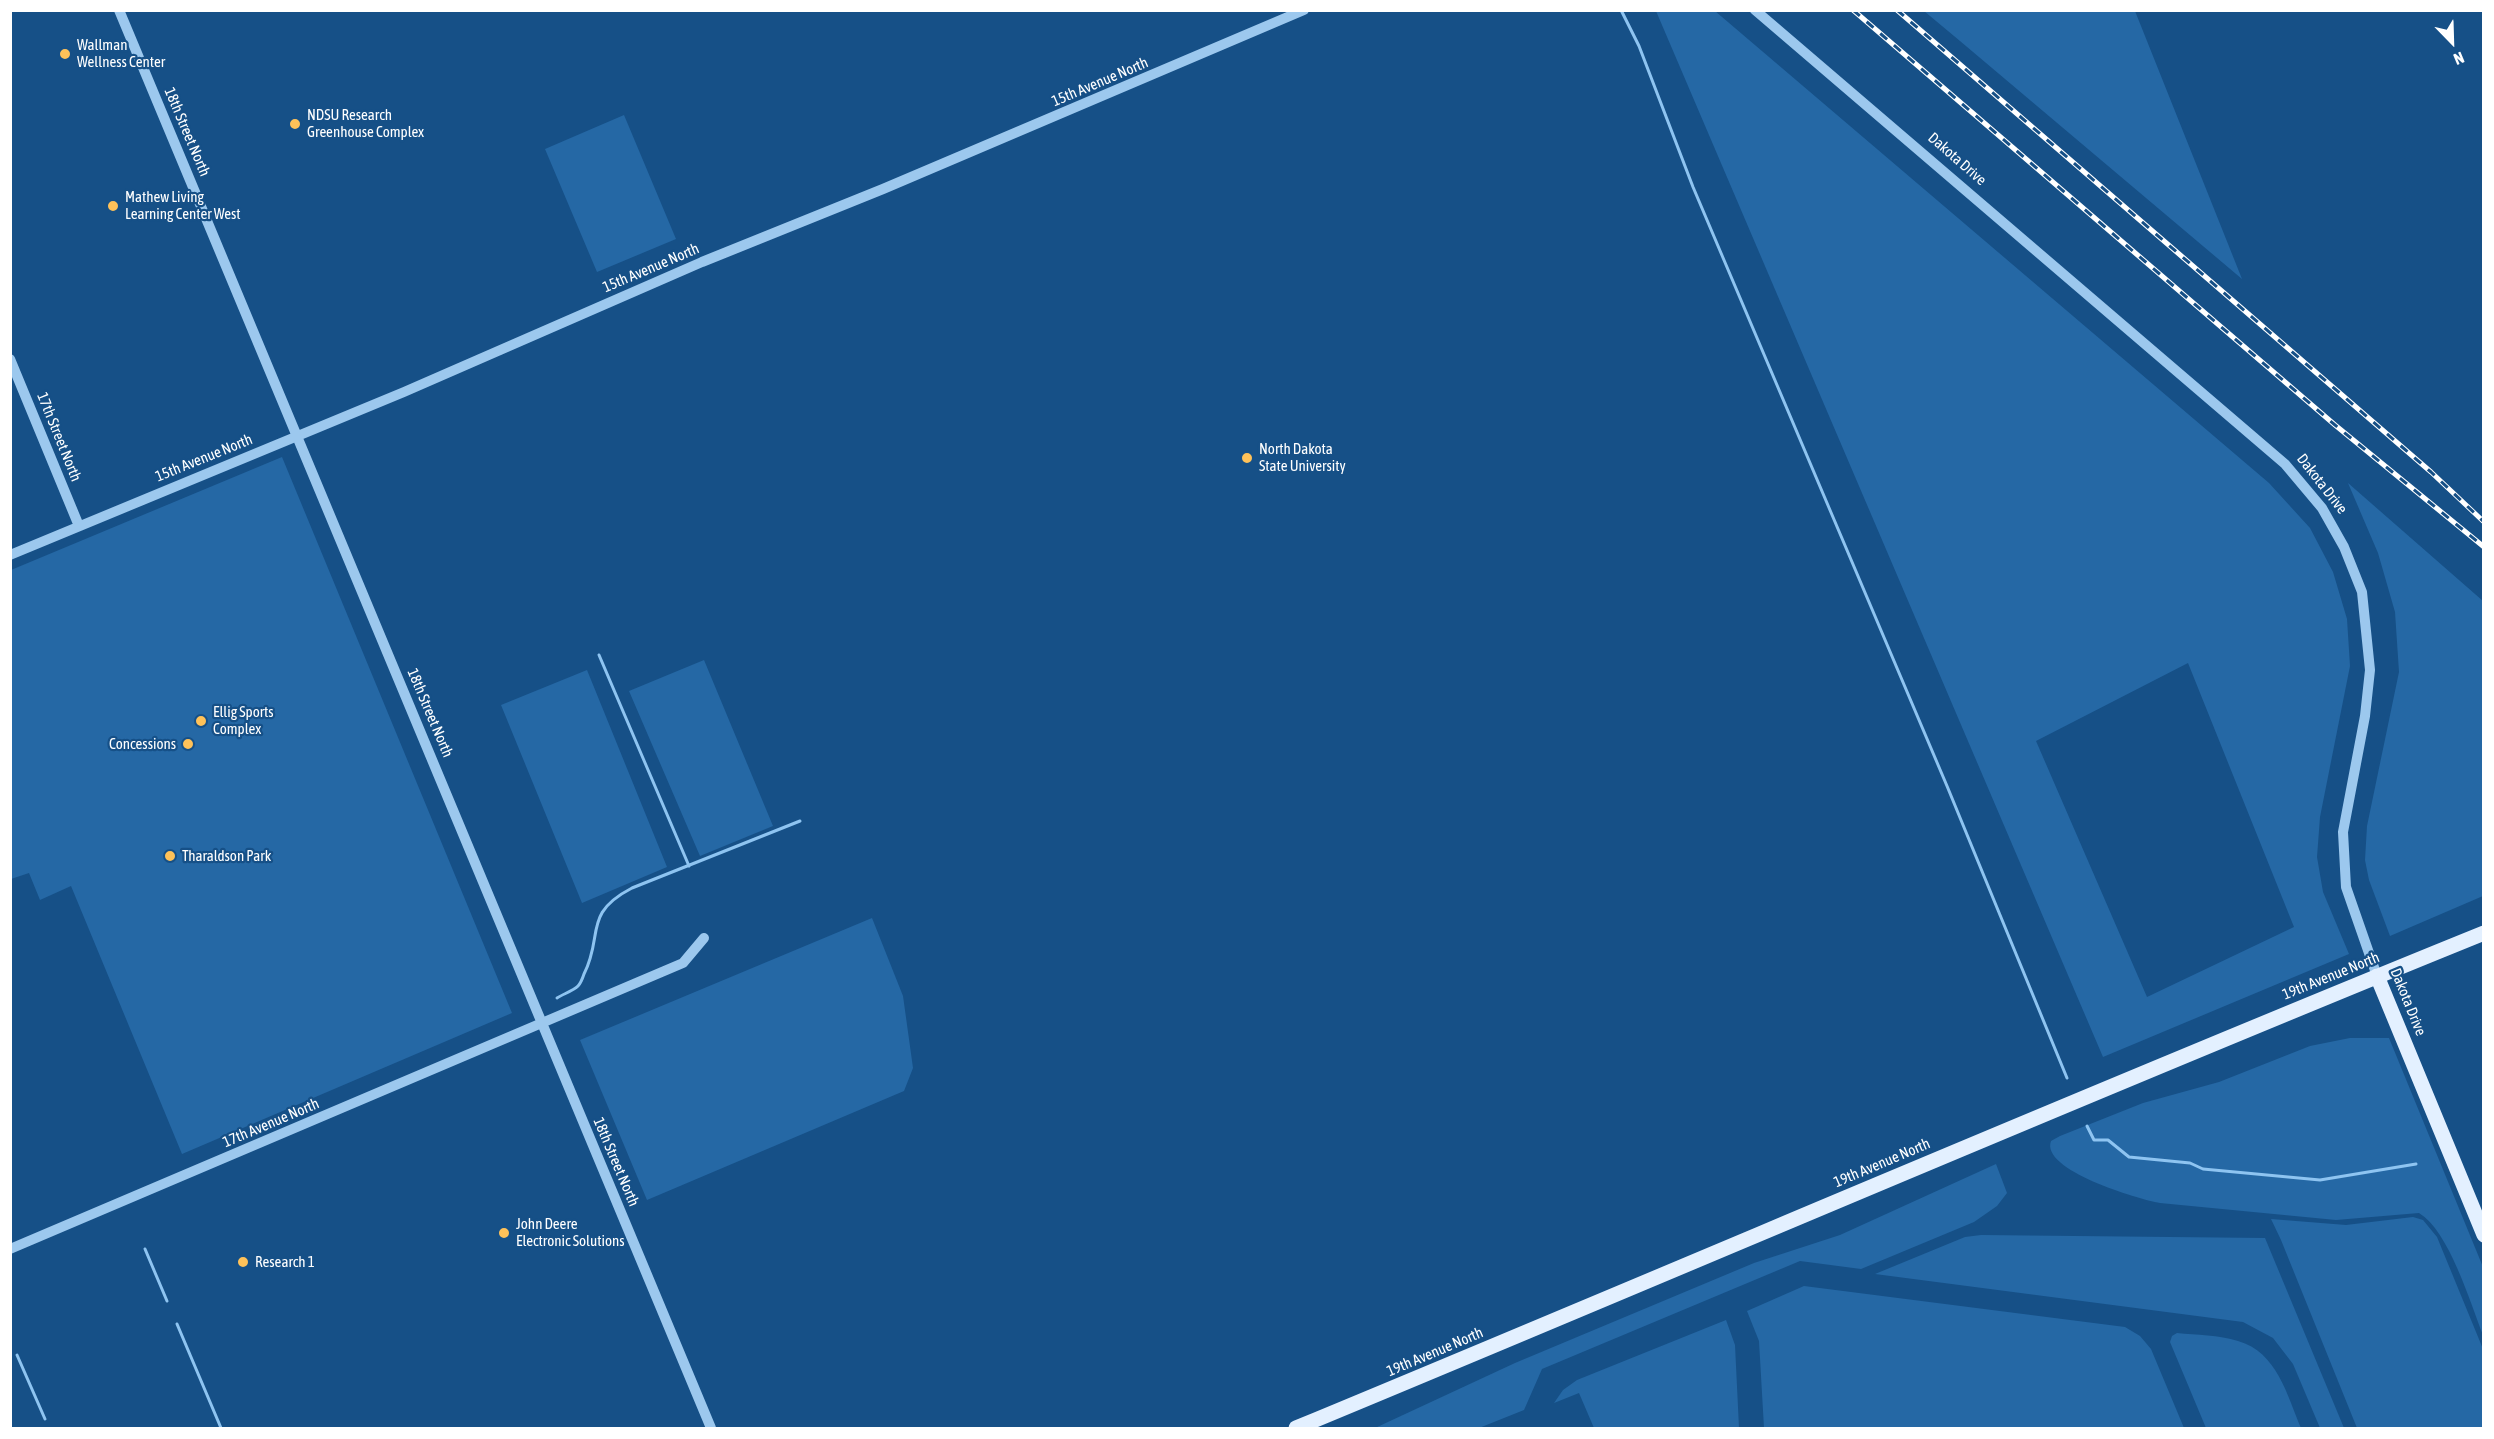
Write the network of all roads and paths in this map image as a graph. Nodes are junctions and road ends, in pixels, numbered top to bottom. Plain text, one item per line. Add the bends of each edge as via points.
1 (119, 10) edge
2 (1304, 10) edge
3 (1755, 10) edge
4 (10, 359) edge
5 (298, 436) junction
6 (79, 526) junction
7 (10, 555) edge
8 (2484, 933) edge
9 (704, 938) dead end
10 (2377, 976) junction
11 (543, 1024) junction
12 (2482, 1227) edge
13 (10, 1249) edge
14 (711, 1428) edge
15 (1296, 1428) edge

1 - 5 street, 18th Street North
2 - 5 street, 15th Avenue North
3 - 10 street, Dakota Drive via 2285,464 2322,508 2344,547 2362,592 2367,628 2370,670 2365,716 2343,831 2346,887
4 - 6 street, 17th Street North
5 - 6 street, 15th Avenue North
5 - 11 street, 18th Street North
6 - 7 street, 15th Avenue North
8 - 10 main road, 19th Avenue North
9 - 11 street, 17th Avenue North via 683,963
10 - 12 main road, Dakota Drive
10 - 15 main road, 19th Avenue North
11 - 13 street, 17th Avenue North
11 - 14 street, 18th Street North

